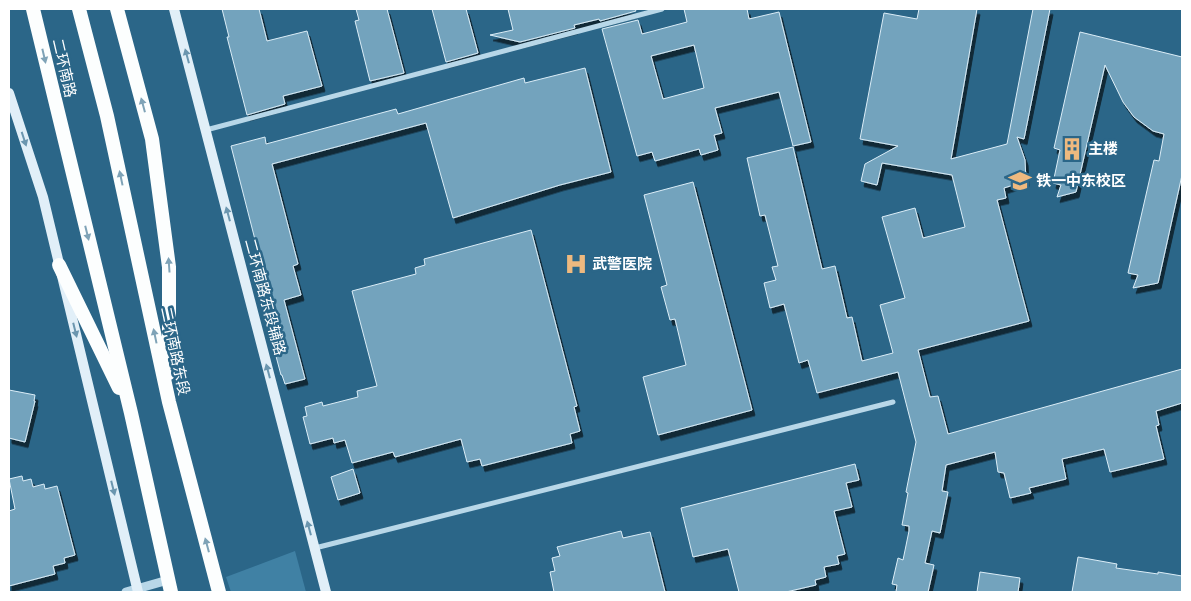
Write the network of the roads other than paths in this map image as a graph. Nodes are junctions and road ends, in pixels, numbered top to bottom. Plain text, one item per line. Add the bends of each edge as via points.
1 (33, 9) edge
2 (79, 9) edge
3 (117, 9) edge
4 (174, 9) edge
5 (662, 9) edge
6 (9, 93) edge
7 (107, 116) joint
8 (206, 130) junction
9 (59, 265) junction
10 (170, 402) junction
11 (893, 402) dead end
12 (131, 413) junction
13 (314, 548) junction
14 (170, 586) edge
15 (138, 590) edge
16 (126, 592) edge
17 (219, 592) edge
18 (326, 592) edge

1 -> 12 highway, 二环南路
2 - 7 highway, 二环南路
10 -> 3 highway via 169,267 154,149
8 -> 4 main road, 二环南路东段辅路
5 - 8 street
6 -> 9 main road via 42,197
10 -> 7 highway, 二环南路东段
13 -> 8 main road, 二环南路东段辅路
9 - 12 highway
9 -> 15 main road
17 -> 10 highway, 二环南路东段
11 - 13 street
12 - 14 highway
13 - 18 main road, 二环南路东段辅路
14 - 15 street
15 - 16 street

